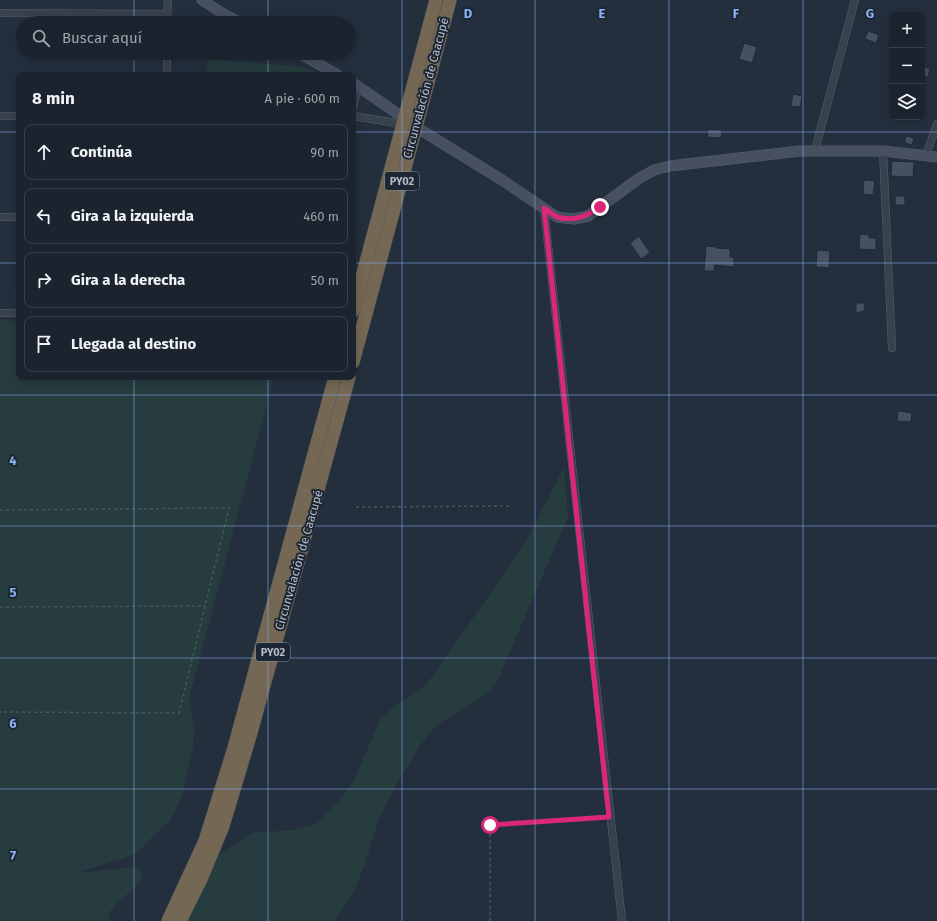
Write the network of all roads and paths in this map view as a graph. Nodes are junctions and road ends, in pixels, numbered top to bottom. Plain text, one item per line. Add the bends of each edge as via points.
1 (168, 0) edge
2 (202, 0) edge
3 (436, 0) edge
4 (450, 0) edge
5 (855, 0) edge
6 (0, 14) edge
7 (168, 14) joint
8 (228, 16) edge
9 (167, 60) edge
10 (311, 60) edge
11 (167, 72) edge
12 (333, 72) edge
13 (356, 85) edge
14 (0, 116) edge
15 (16, 116) edge
16 (356, 116) edge
17 (403, 121) junction
18 (937, 124) edge
19 (416, 127) junction
20 (815, 150) junction
21 (883, 151) junction
22 (926, 155) junction
23 (937, 157) edge
24 (544, 208) junction
25 (0, 217) edge
26 (16, 217) edge
27 (356, 300) edge
28 (0, 313) edge
29 (16, 313) edge
30 (892, 348) dead end
31 (356, 351) edge
32 (334, 380) edge
33 (348, 380) edge
34 (509, 506) dead end
35 (356, 507) dead end
36 (0, 510) edge
37 (205, 606) junction
38 (0, 607) edge
39 (0, 712) edge
40 (609, 817) junction
41 (168, 921) edge
42 (180, 921) edge
43 (490, 921) edge
44 (622, 921) edge

1 - 7 street
2 - 8 street
3 - 17 highway, Circunvalación de Caacupé / PY02
4 - 19 highway, Circunvalación de Caacupé / PY02
5 - 20 street
6 - 7 street
9 - 11 street
10 - 12 street
13 - 17 street
14 - 15 street
16 - 17 street
17 - 27 highway, Circunvalación de Caacupé / PY02
18 - 22 street
19 - 24 street
19 - 31 highway, Circunvalación de Caacupé / PY02
20 - 21 street
20 - 24 street via 654,170 588,216 574,219 557,217
21 - 22 street
21 - 30 street
22 - 23 street
24 - 40 street
25 - 26 street
28 - 29 street
32 - 41 highway, Circunvalación de Caacupé / PY02 via 234,748 205,841
33 - 42 highway, Circunvalación de Caacupé / PY02 via 223,826
34 - 35 path
36 - 37 path via 229,508
37 - 38 path
37 - 39 path via 179,713
40 - 43 path via 490,825
40 - 44 street

